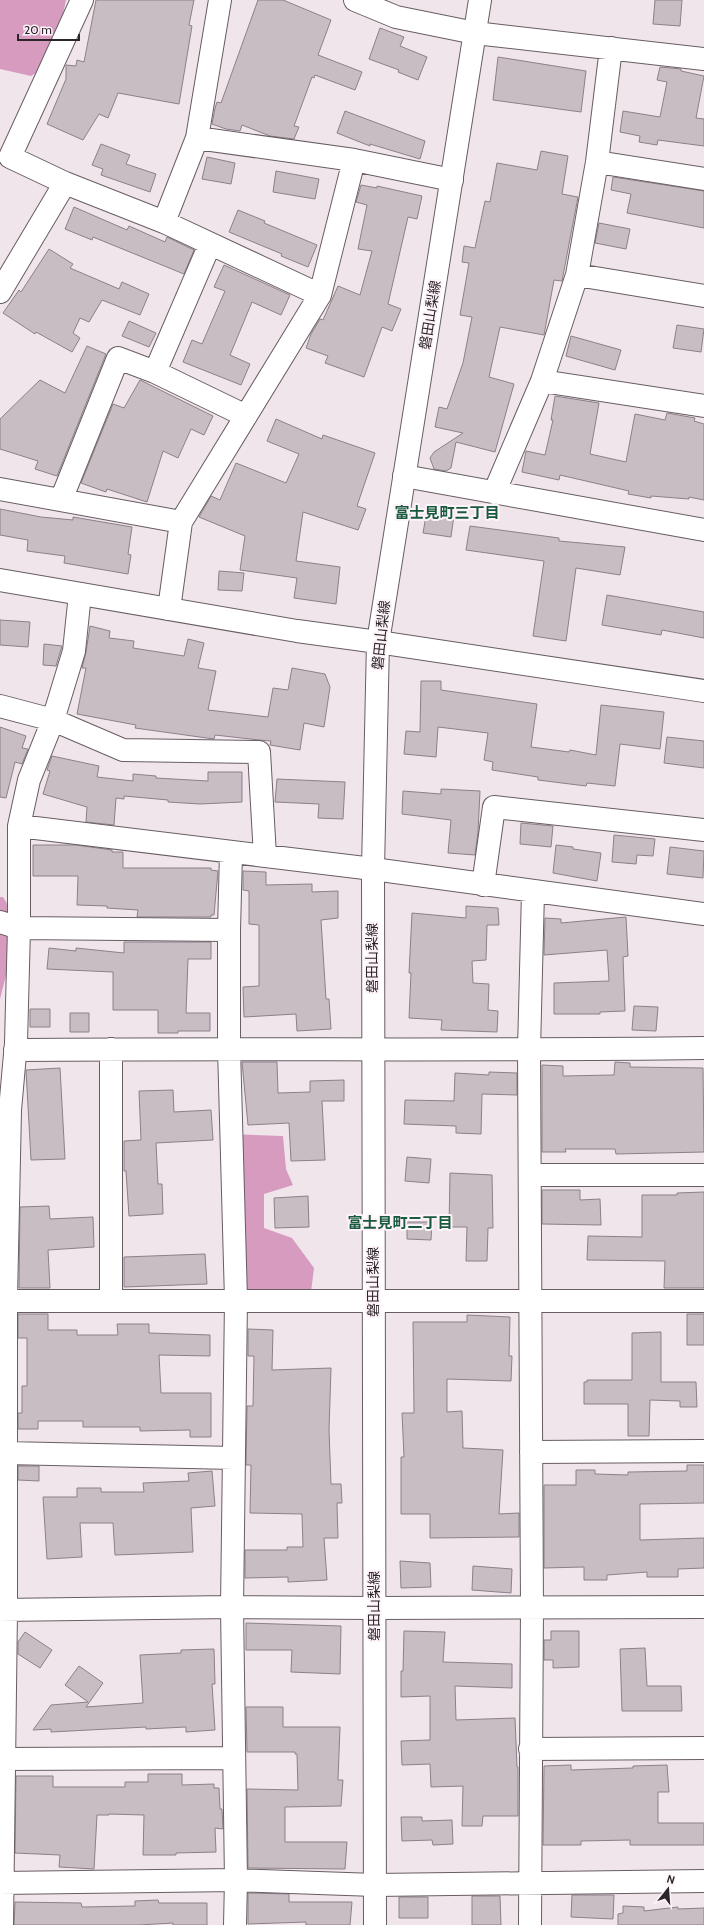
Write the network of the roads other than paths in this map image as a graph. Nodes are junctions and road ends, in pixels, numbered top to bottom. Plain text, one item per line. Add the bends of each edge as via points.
1 (82, 0) edge
2 (220, 0) edge
3 (355, 0) edge
4 (480, 0) edge
5 (474, 33) junction
6 (611, 48) junction
7 (704, 59) edge
8 (197, 138) junction
9 (354, 160) junction
10 (597, 162) junction
11 (704, 179) edge
12 (452, 180) junction
13 (65, 183) junction
14 (164, 222) junction
15 (210, 244) junction
16 (577, 275) junction
17 (0, 292) edge
18 (320, 295) junction
19 (704, 296) edge
20 (155, 372) junction
21 (542, 381) junction
22 (704, 406) edge
23 (246, 416) junction
24 (404, 476) junction
25 (0, 489) edge
26 (494, 493) junction
27 (61, 500) junction
28 (181, 522) junction
29 (704, 530) edge
30 (0, 580) edge
31 (80, 594) junction
32 (169, 609) junction
33 (378, 642) junction
34 (704, 692) edge
35 (0, 706) edge
36 (52, 720) junction
37 (19, 826) junction
38 (704, 830) edge
39 (231, 853) junction
40 (265, 856) junction
41 (373, 870) junction
42 (483, 885) junction
43 (533, 892) junction
44 (704, 914) edge
45 (10, 925) edge
46 (229, 930) junction
47 (10, 1043) edge
48 (229, 1048) junction
49 (704, 1048) edge
50 (111, 1049) junction
51 (372, 1050) junction
52 (529, 1050) junction
53 (5, 1108) edge
54 (531, 1175) junction
55 (704, 1175) edge
56 (4, 1218) edge
57 (111, 1300) junction
58 (236, 1300) junction
59 (2, 1301) edge
60 (529, 1301) junction
61 (704, 1301) edge
62 (373, 1302) junction
63 (704, 1450) edge
64 (531, 1452) junction
65 (6, 1453) junction
66 (234, 1458) junction
67 (232, 1607) junction
68 (704, 1607) edge
69 (374, 1608) junction
70 (532, 1608) junction
71 (3, 1610) edge
72 (704, 1748) edge
73 (530, 1749) junction
74 (234, 1758) junction
75 (2, 1759) edge
76 (236, 1880) junction
77 (704, 1881) edge
78 (1, 1883) edge
79 (529, 1884) junction
80 (375, 1885) junction
81 (2, 1925) edge
82 (235, 1925) edge
83 (375, 1925) edge
84 (530, 1925) edge

1 - 13 street via 10,157
2 - 8 street
3 - 5 street via 396,17
4 - 5 street, 磐田山梨線
5 - 6 street
5 - 12 street, 磐田山梨線
6 - 7 street
6 - 10 street
8 - 9 street
8 - 14 street
9 - 12 street
9 - 18 street
10 - 11 street
10 - 16 street
12 - 24 street, 磐田山梨線
13 - 14 street
13 - 17 street
14 - 15 street
15 - 18 street
15 - 20 street
16 - 19 street
16 - 21 street
18 - 23 street
20 - 23 street
20 - 27 street via 118,358
21 - 22 street
21 - 26 street
23 - 28 street
24 - 26 street
24 - 33 street, 磐田山梨線
25 - 27 street
26 - 29 street
27 - 28 street
28 - 32 street
30 - 31 street
31 - 32 street
31 - 36 street via 74,651
32 - 33 street
33 - 34 street
33 - 41 street, 磐田山梨線
35 - 36 street
36 - 37 street via 29,780
36 - 40 street via 123,750 259,752
37 - 39 street
37 - 45 street
38 - 42 street via 494,807
39 - 40 street
39 - 46 street
40 - 41 street
41 - 42 street
41 - 51 street, 磐田山梨線
42 - 43 street
43 - 44 street
43 - 52 street
45 - 46 street
45 - 47 street
46 - 48 street
47 - 50 street
47 - 53 street
48 - 50 street
48 - 51 street
48 - 58 street
49 - 52 street
50 - 57 street
51 - 52 street
51 - 62 street, 磐田山梨線
52 - 54 street
53 - 56 street
54 - 55 street
54 - 60 street
56 - 59 street
57 - 58 street
57 - 59 street
58 - 62 street
58 - 66 street
59 - 65 street
60 - 61 street
60 - 62 street
60 - 64 street
62 - 69 street, 磐田山梨線
63 - 64 street
64 - 70 street
65 - 66 street
65 - 71 street
66 - 67 street
67 - 69 street
67 - 71 street
67 - 74 street
68 - 70 street
69 - 70 street
69 - 80 street, 磐田山梨線
70 - 73 street
71 - 75 street
72 - 73 street
73 - 79 street
74 - 75 street
74 - 76 street
75 - 78 street
76 - 78 street
76 - 80 street
76 - 82 street
77 - 79 street
78 - 81 street
79 - 80 street
79 - 84 street
80 - 83 street, 磐田山梨線

